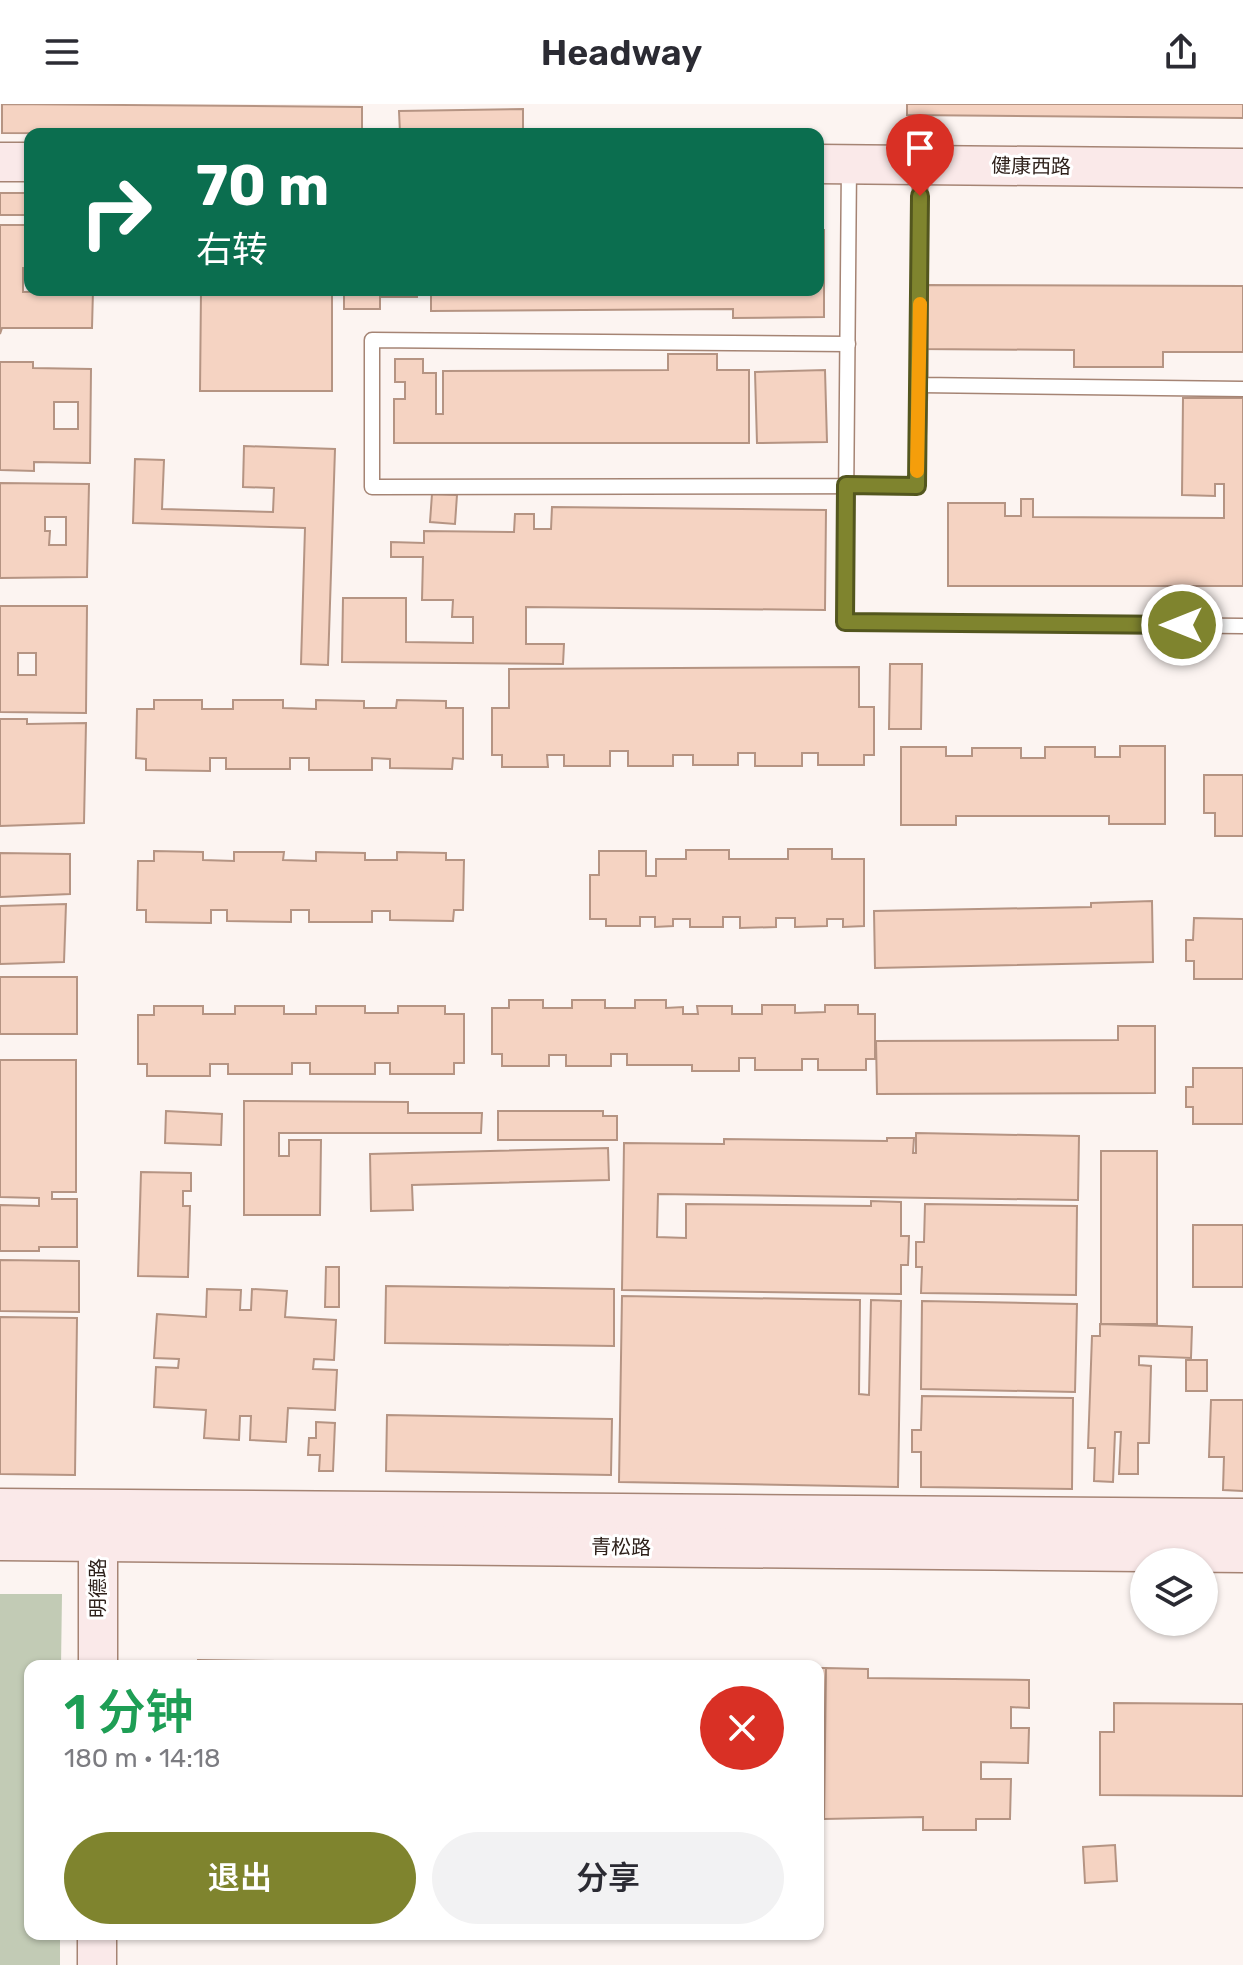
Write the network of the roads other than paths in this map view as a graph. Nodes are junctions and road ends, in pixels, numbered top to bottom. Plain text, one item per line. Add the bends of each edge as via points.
1 (0, 162) edge
2 (24, 162) edge
3 (833, 164) edge
4 (920, 165) junction
5 (1243, 168) edge
6 (848, 344) junction
7 (920, 385) junction
8 (1243, 389) edge
9 (846, 485) junction
10 (1243, 626) edge
11 (0, 1508) edge
12 (1243, 1518) edge
13 (98, 1526) junction
14 (0, 1541) edge
15 (1243, 1553) edge
16 (98, 1660) edge
17 (97, 1940) edge
18 (97, 1965) edge

1 - 2 main road
3 - 4 main road, 健康西路
3 - 6 lane
4 - 5 main road, 健康西路
4 - 7 lane
6 - 9 lane
6 - 9 lane via 372,340 372,487
7 - 8 lane
7 - 9 lane via 917,486
9 - 10 lane via 845,622
11 - 13 main road, 青松路
12 - 13 main road, 青松路
13 - 14 main road, 青松路
13 - 15 main road, 青松路
13 - 16 main road, 明德路
17 - 18 main road

